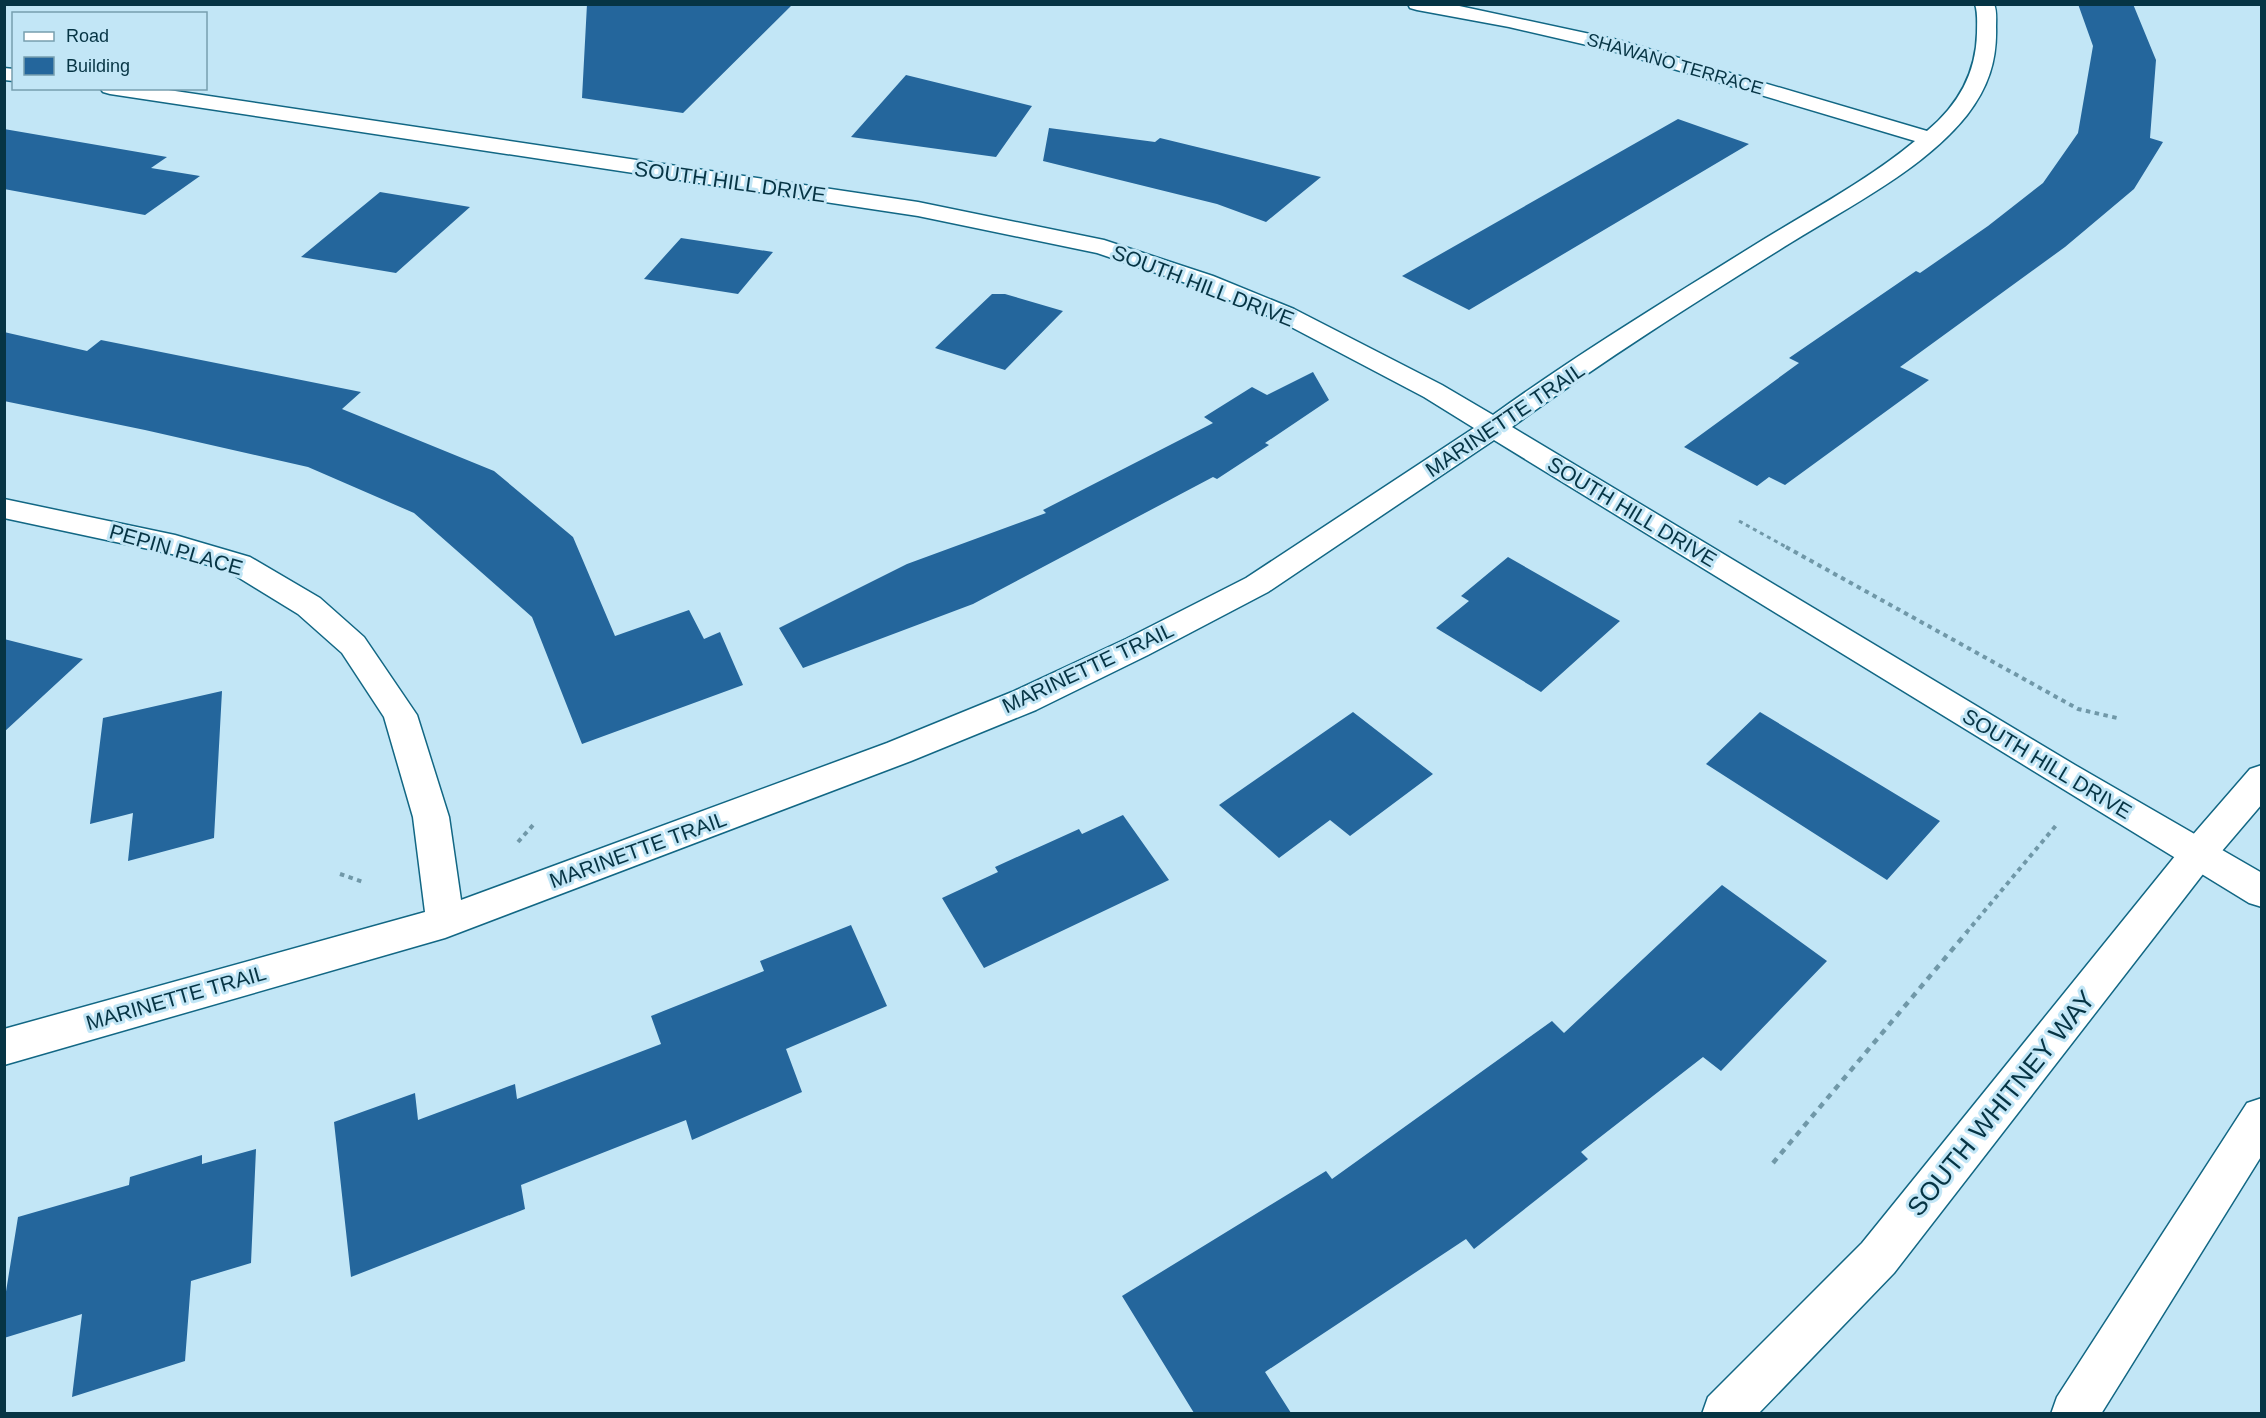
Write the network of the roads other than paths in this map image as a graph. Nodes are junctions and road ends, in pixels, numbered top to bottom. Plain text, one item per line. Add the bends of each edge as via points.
1 (1417, 4) edge
2 (1984, 4) edge
3 (123, 90) edge
4 (1930, 139) junction
5 (1493, 428) junction
6 (4, 508) edge
7 (2262, 778) edge
8 (2197, 855) junction
9 (2262, 892) edge
10 (445, 922) junction
11 (4, 1047) edge
12 (2262, 1117) edge
13 (1725, 1413) edge
14 (2074, 1413) edge

1 - 4 street, SHAWANO TERRACE via 1618,46
2 - 4 street, MARINETTE TRAIL via 1987,51 1975,88 1951,120
3 - 5 street, SOUTH HILL DRIVE via 918,209 1104,247 1204,281 1284,314 1433,391
4 - 5 street, MARINETTE TRAIL via 1863,187
5 - 8 street, SOUTH HILL DRIVE
5 - 10 street, MARINETTE TRAIL via 1257,585 1035,696 899,752
6 - 10 street, PEPIN PLACE via 175,545 239,564 309,606 354,645 400,715 431,817
7 - 8 street, SOUTH WHITNEY WAY
8 - 9 street, SOUTH HILL DRIVE
8 - 13 street, SOUTH WHITNEY WAY via 1878,1258
10 - 11 street, MARINETTE TRAIL
12 - 14 street

